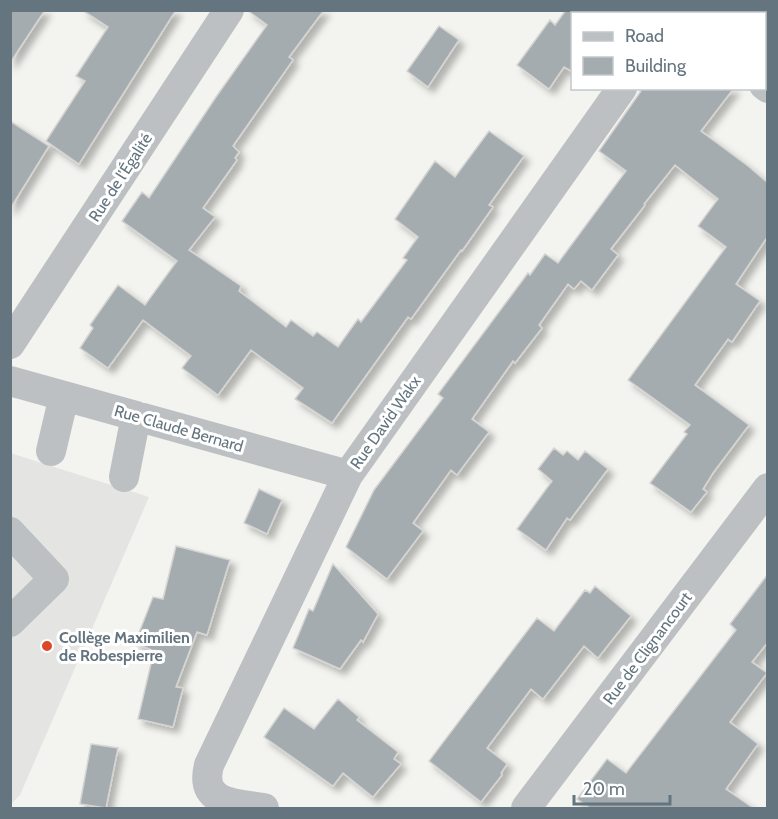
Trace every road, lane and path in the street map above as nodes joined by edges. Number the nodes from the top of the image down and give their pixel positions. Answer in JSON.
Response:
{"nodes":[{"id":1,"x":229,"y":10,"type":"edge"},
{"id":2,"x":621,"y":90,"type":"edge"},
{"id":3,"x":10,"y":344,"type":"edge"},
{"id":4,"x":10,"y":381,"type":"edge"},
{"id":5,"x":64,"y":396,"type":"junction"},
{"id":6,"x":136,"y":416,"type":"junction"},
{"id":7,"x":51,"y":451,"type":"dead end"},
{"id":8,"x":348,"y":475,"type":"junction"},
{"id":9,"x":124,"y":477,"type":"dead end"},
{"id":10,"x":768,"y":488,"type":"edge"},
{"id":11,"x":10,"y":532,"type":"edge"},
{"id":12,"x":10,"y":622,"type":"edge"},
{"id":13,"x":264,"y":808,"type":"edge"},
{"id":14,"x":526,"y":808,"type":"edge"}],
"edges":[{"from":1,"to":3,"type":"street","name":"Rue de l'Égalité"},
{"from":2,"to":8,"type":"street","name":"Rue David Wakx"},
{"from":4,"to":5,"type":"street","name":"Rue Claude Bernard"},
{"from":5,"to":6,"type":"street","name":"Rue Claude Bernard"},
{"from":5,"to":7,"type":"street"},
{"from":6,"to":8,"type":"street","name":"Rue Claude Bernard"},
{"from":6,"to":9,"type":"street"},
{"from":8,"to":13,"type":"street","name":"Rue David Wakx"},
{"from":10,"to":14,"type":"street","name":"Rue de Clignancourt"},
{"from":11,"to":12,"type":"street"}]}
